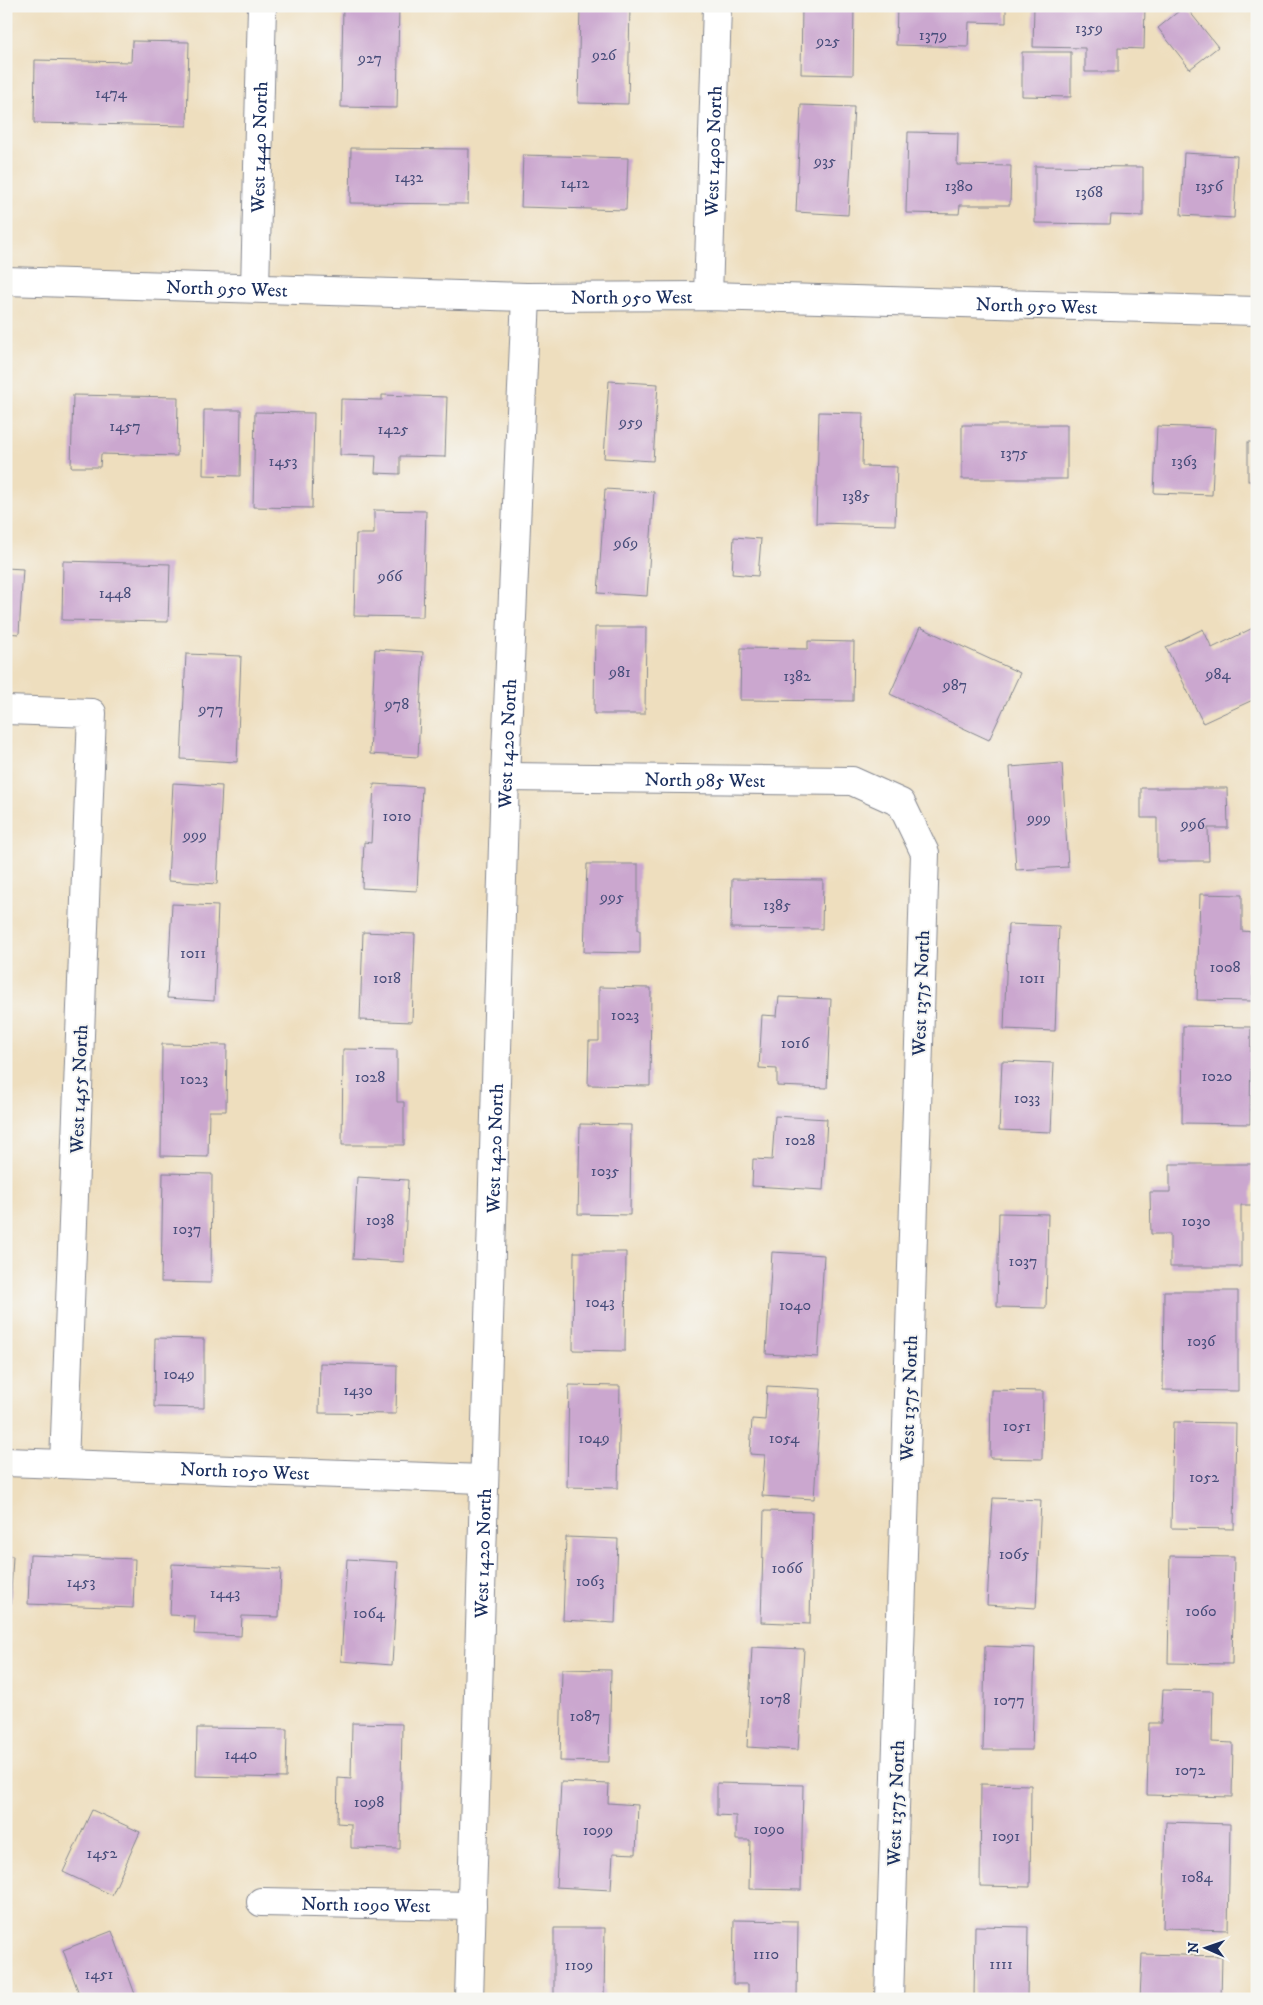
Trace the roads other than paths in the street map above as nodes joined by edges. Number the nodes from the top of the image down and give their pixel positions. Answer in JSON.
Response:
{"nodes":[{"id":1,"x":262,"y":6,"type":"edge"},
{"id":2,"x":718,"y":6,"type":"edge"},
{"id":3,"x":6,"y":281,"type":"edge"},
{"id":4,"x":255,"y":288,"type":"junction"},
{"id":5,"x":708,"y":296,"type":"junction"},
{"id":6,"x":526,"y":297,"type":"junction"},
{"id":7,"x":1257,"y":311,"type":"edge"},
{"id":8,"x":6,"y":710,"type":"edge"},
{"id":9,"x":505,"y":777,"type":"junction"},
{"id":10,"x":901,"y":803,"type":"joint"},
{"id":11,"x":6,"y":1462,"type":"edge"},
{"id":12,"x":64,"y":1464,"type":"junction"},
{"id":13,"x":483,"y":1479,"type":"junction"},
{"id":14,"x":261,"y":1902,"type":"dead end"},
{"id":15,"x":472,"y":1906,"type":"junction"},
{"id":16,"x":469,"y":1999,"type":"edge"},
{"id":17,"x":888,"y":1999,"type":"edge"}],
"edges":[{"from":1,"to":4,"type":"street","name":"West 1440 North"},
{"from":2,"to":5,"type":"street","name":"West 1400 North"},
{"from":3,"to":4,"type":"street","name":"North 950 West"},
{"from":4,"to":6,"type":"street","name":"North 950 West"},
{"from":5,"to":6,"type":"street","name":"North 950 West"},
{"from":5,"to":7,"type":"street","name":"North 950 West"},
{"from":6,"to":9,"type":"street","name":"West 1420 North"},
{"from":8,"to":12,"type":"street","name":"West 1455 North"},
{"from":9,"to":10,"type":"street","name":"North 985 West"},
{"from":9,"to":13,"type":"street","name":"West 1420 North"},
{"from":10,"to":17,"type":"street","name":"West 1375 North"},
{"from":11,"to":12,"type":"street","name":"North 1050 West"},
{"from":12,"to":13,"type":"street","name":"North 1050 West"},
{"from":13,"to":15,"type":"street","name":"West 1420 North"},
{"from":14,"to":15,"type":"street","name":"North 1090 West"},
{"from":15,"to":16,"type":"street","name":"West 1420 North"}]}
